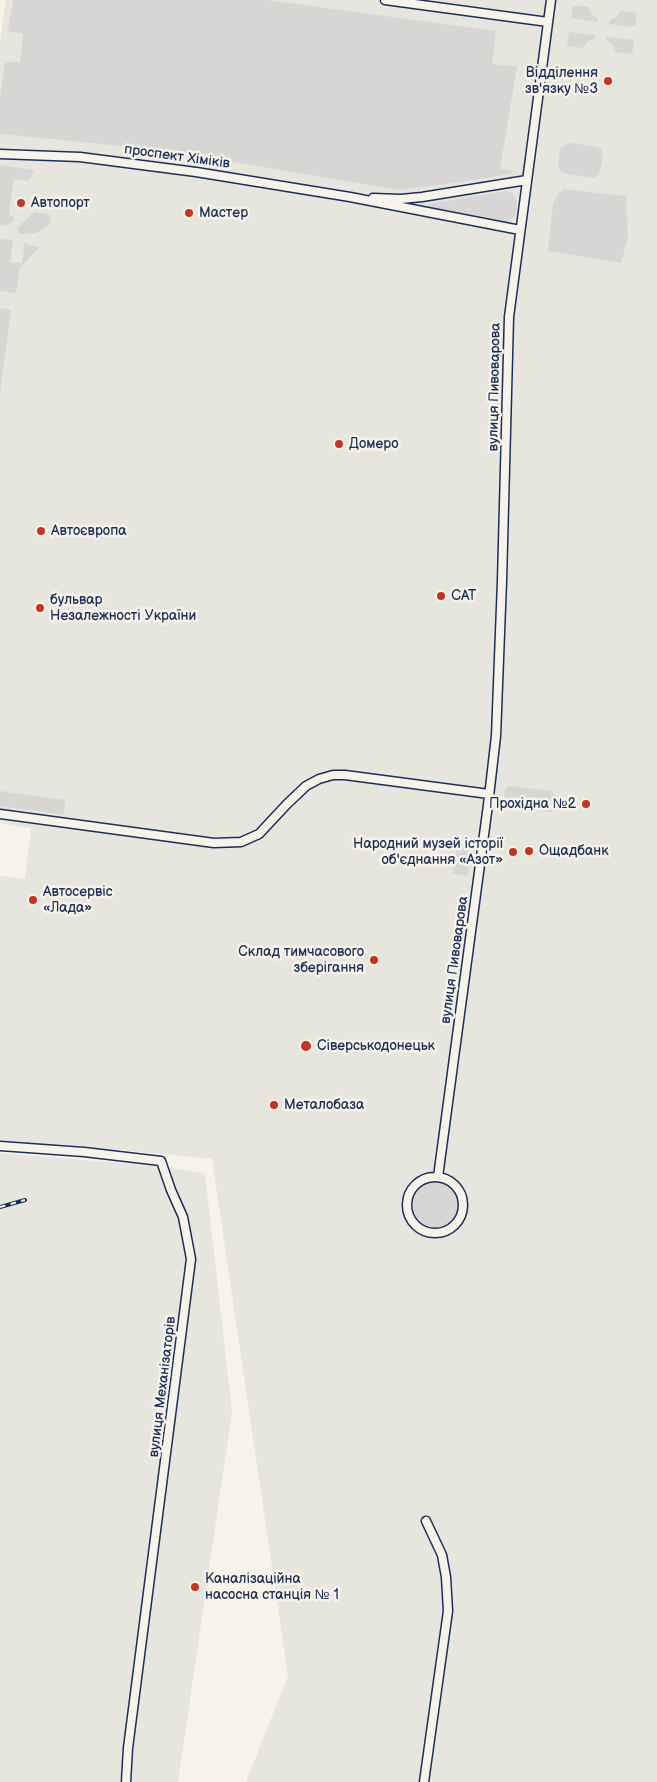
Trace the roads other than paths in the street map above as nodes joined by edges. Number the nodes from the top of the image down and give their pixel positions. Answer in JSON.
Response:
{"nodes":[{"id":1,"x":385,"y":0,"type":"edge"},
{"id":2,"x":551,"y":0,"type":"edge"},
{"id":3,"x":548,"y":22,"type":"junction"},
{"id":4,"x":0,"y":154,"type":"edge"},
{"id":5,"x":527,"y":180,"type":"junction"},
{"id":6,"x":350,"y":197,"type":"junction"},
{"id":7,"x":520,"y":230,"type":"junction"},
{"id":8,"x":489,"y":794,"type":"junction"},
{"id":9,"x":0,"y":814,"type":"edge"},
{"id":10,"x":0,"y":1146,"type":"edge"},
{"id":11,"x":438,"y":1177,"type":"junction"},
{"id":12,"x":426,"y":1522,"type":"dead end"},
{"id":13,"x":126,"y":1782,"type":"edge"},
{"id":14,"x":424,"y":1782,"type":"edge"}],
"edges":[{"from":1,"to":3,"type":"street"},
{"from":2,"to":3,"type":"street","name":"вулиця Пивоварова"},
{"from":3,"to":5,"type":"street","name":"вулиця Пивоварова"},
{"from":4,"to":6,"type":"street","name":"проспект Хіміків"},
{"from":5,"to":6,"type":"street","name":"проспект Хіміків"},
{"from":5,"to":7,"type":"street","name":"вулиця Пивоварова"},
{"from":6,"to":7,"type":"street","name":"проспект Хіміків"},
{"from":7,"to":8,"type":"street","name":"вулиця Пивоварова"},
{"from":8,"to":9,"type":"street"},
{"from":8,"to":11,"type":"street","name":"вулиця Пивоварова"},
{"from":10,"to":13,"type":"street","name":"вулиця Механізаторів"},
{"from":11,"to":11,"type":"street"},
{"from":12,"to":14,"type":"street"}]}
